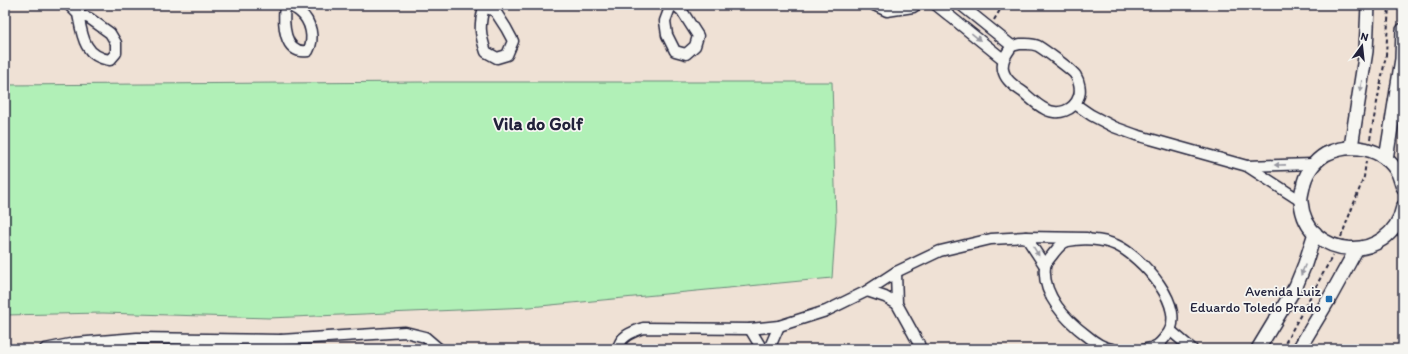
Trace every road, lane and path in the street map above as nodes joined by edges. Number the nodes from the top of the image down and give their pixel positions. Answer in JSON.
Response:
{"nodes":[{"id":1,"x":69,"y":5,"type":"edge"},
{"id":2,"x":285,"y":5,"type":"edge"},
{"id":3,"x":288,"y":5,"type":"edge"},
{"id":4,"x":671,"y":5,"type":"edge"},
{"id":5,"x":674,"y":5,"type":"edge"},
{"id":6,"x":874,"y":5,"type":"edge"},
{"id":7,"x":916,"y":5,"type":"edge"},
{"id":8,"x":936,"y":5,"type":"edge"},
{"id":9,"x":961,"y":5,"type":"edge"},
{"id":10,"x":1003,"y":5,"type":"edge"},
{"id":11,"x":1368,"y":5,"type":"edge"},
{"id":12,"x":1389,"y":5,"type":"edge"},
{"id":13,"x":483,"y":6,"type":"edge"},
{"id":14,"x":78,"y":14,"type":"junction"},
{"id":15,"x":988,"y":27,"type":"junction"},
{"id":16,"x":1403,"y":30,"type":"edge"},
{"id":17,"x":1012,"y":46,"type":"junction"},
{"id":18,"x":1003,"y":59,"type":"junction"},
{"id":19,"x":1076,"y":104,"type":"junction"},
{"id":20,"x":1351,"y":147,"type":"junction"},
{"id":21,"x":1368,"y":149,"type":"junction"},
{"id":22,"x":1386,"y":159,"type":"junction"},
{"id":23,"x":1313,"y":164,"type":"junction"},
{"id":24,"x":1247,"y":166,"type":"junction"},
{"id":25,"x":1403,"y":187,"type":"edge"},
{"id":26,"x":1301,"y":201,"type":"junction"},
{"id":27,"x":1403,"y":207,"type":"edge"},
{"id":28,"x":1315,"y":233,"type":"junction"},
{"id":29,"x":1026,"y":237,"type":"junction"},
{"id":30,"x":1087,"y":238,"type":"junction"},
{"id":31,"x":1337,"y":247,"type":"junction"},
{"id":32,"x":1356,"y":250,"type":"junction"},
{"id":33,"x":1045,"y":266,"type":"junction"},
{"id":34,"x":896,"y":272,"type":"junction"},
{"id":35,"x":867,"y":291,"type":"junction"},
{"id":36,"x":897,"y":304,"type":"junction"},
{"id":37,"x":779,"y":326,"type":"junction"},
{"id":38,"x":750,"y":329,"type":"junction"},
{"id":39,"x":1170,"y":331,"type":"junction"},
{"id":40,"x":279,"y":344,"type":"edge"},
{"id":41,"x":256,"y":345,"type":"edge"},
{"id":42,"x":1095,"y":345,"type":"edge"},
{"id":43,"x":75,"y":346,"type":"edge"},
{"id":44,"x":1164,"y":346,"type":"edge"},
{"id":45,"x":45,"y":349,"type":"edge"},
{"id":46,"x":439,"y":349,"type":"edge"},
{"id":47,"x":618,"y":349,"type":"edge"},
{"id":48,"x":762,"y":349,"type":"edge"},
{"id":49,"x":769,"y":349,"type":"edge"},
{"id":50,"x":920,"y":349,"type":"edge"},
{"id":51,"x":1112,"y":349,"type":"edge"},
{"id":52,"x":1146,"y":349,"type":"edge"},
{"id":53,"x":1192,"y":349,"type":"edge"},
{"id":54,"x":1258,"y":349,"type":"edge"},
{"id":55,"x":1282,"y":349,"type":"edge"},
{"id":56,"x":1298,"y":349,"type":"edge"}],
"edges":[{"from":1,"to":14,"type":"street"},
{"from":2,"to":3,"type":"street"},
{"from":4,"to":5,"type":"street"},
{"from":6,"to":7,"type":"street"},
{"from":8,"to":18,"type":"street","one_way":true},
{"from":9,"to":15,"type":"street"},
{"from":10,"to":15,"type":"path"},
{"from":11,"to":20,"type":"main road","one_way":true},
{"from":12,"to":21,"type":"path"},
{"from":13,"to":13,"type":"street"},
{"from":14,"to":14,"type":"street"},
{"from":15,"to":17,"type":"street"},
{"from":16,"to":22,"type":"main road"},
{"from":17,"to":18,"type":"street"},
{"from":17,"to":19,"type":"street"},
{"from":18,"to":19,"type":"street"},
{"from":19,"to":24,"type":"street"},
{"from":20,"to":21,"type":"main road"},
{"from":20,"to":23,"type":"main road"},
{"from":21,"to":22,"type":"main road"},
{"from":21,"to":31,"type":"path"},
{"from":22,"to":25,"type":"main road"},
{"from":23,"to":24,"type":"street","one_way":true},
{"from":23,"to":26,"type":"main road"},
{"from":24,"to":26,"type":"street"},
{"from":26,"to":28,"type":"main road"},
{"from":27,"to":32,"type":"main road"},
{"from":28,"to":31,"type":"main road"},
{"from":28,"to":54,"type":"main road","one_way":true},
{"from":29,"to":30,"type":"street"},
{"from":29,"to":33,"type":"street","one_way":true},
{"from":29,"to":34,"type":"street"},
{"from":30,"to":33,"type":"street"},
{"from":30,"to":39,"type":"street"},
{"from":31,"to":32,"type":"main road"},
{"from":31,"to":55,"type":"path"},
{"from":32,"to":56,"type":"main road"},
{"from":33,"to":42,"type":"street"},
{"from":34,"to":35,"type":"street"},
{"from":34,"to":36,"type":"street"},
{"from":35,"to":36,"type":"street"},
{"from":35,"to":37,"type":"street"},
{"from":36,"to":50,"type":"street"},
{"from":37,"to":38,"type":"street"},
{"from":37,"to":49,"type":"street"},
{"from":38,"to":47,"type":"street"},
{"from":38,"to":48,"type":"street"},
{"from":39,"to":44,"type":"street"},
{"from":39,"to":53,"type":"street"},
{"from":40,"to":41,"type":"street"},
{"from":40,"to":46,"type":"street"},
{"from":41,"to":43,"type":"street"},
{"from":42,"to":51,"type":"street"},
{"from":43,"to":45,"type":"street"},
{"from":44,"to":52,"type":"street"}]}
